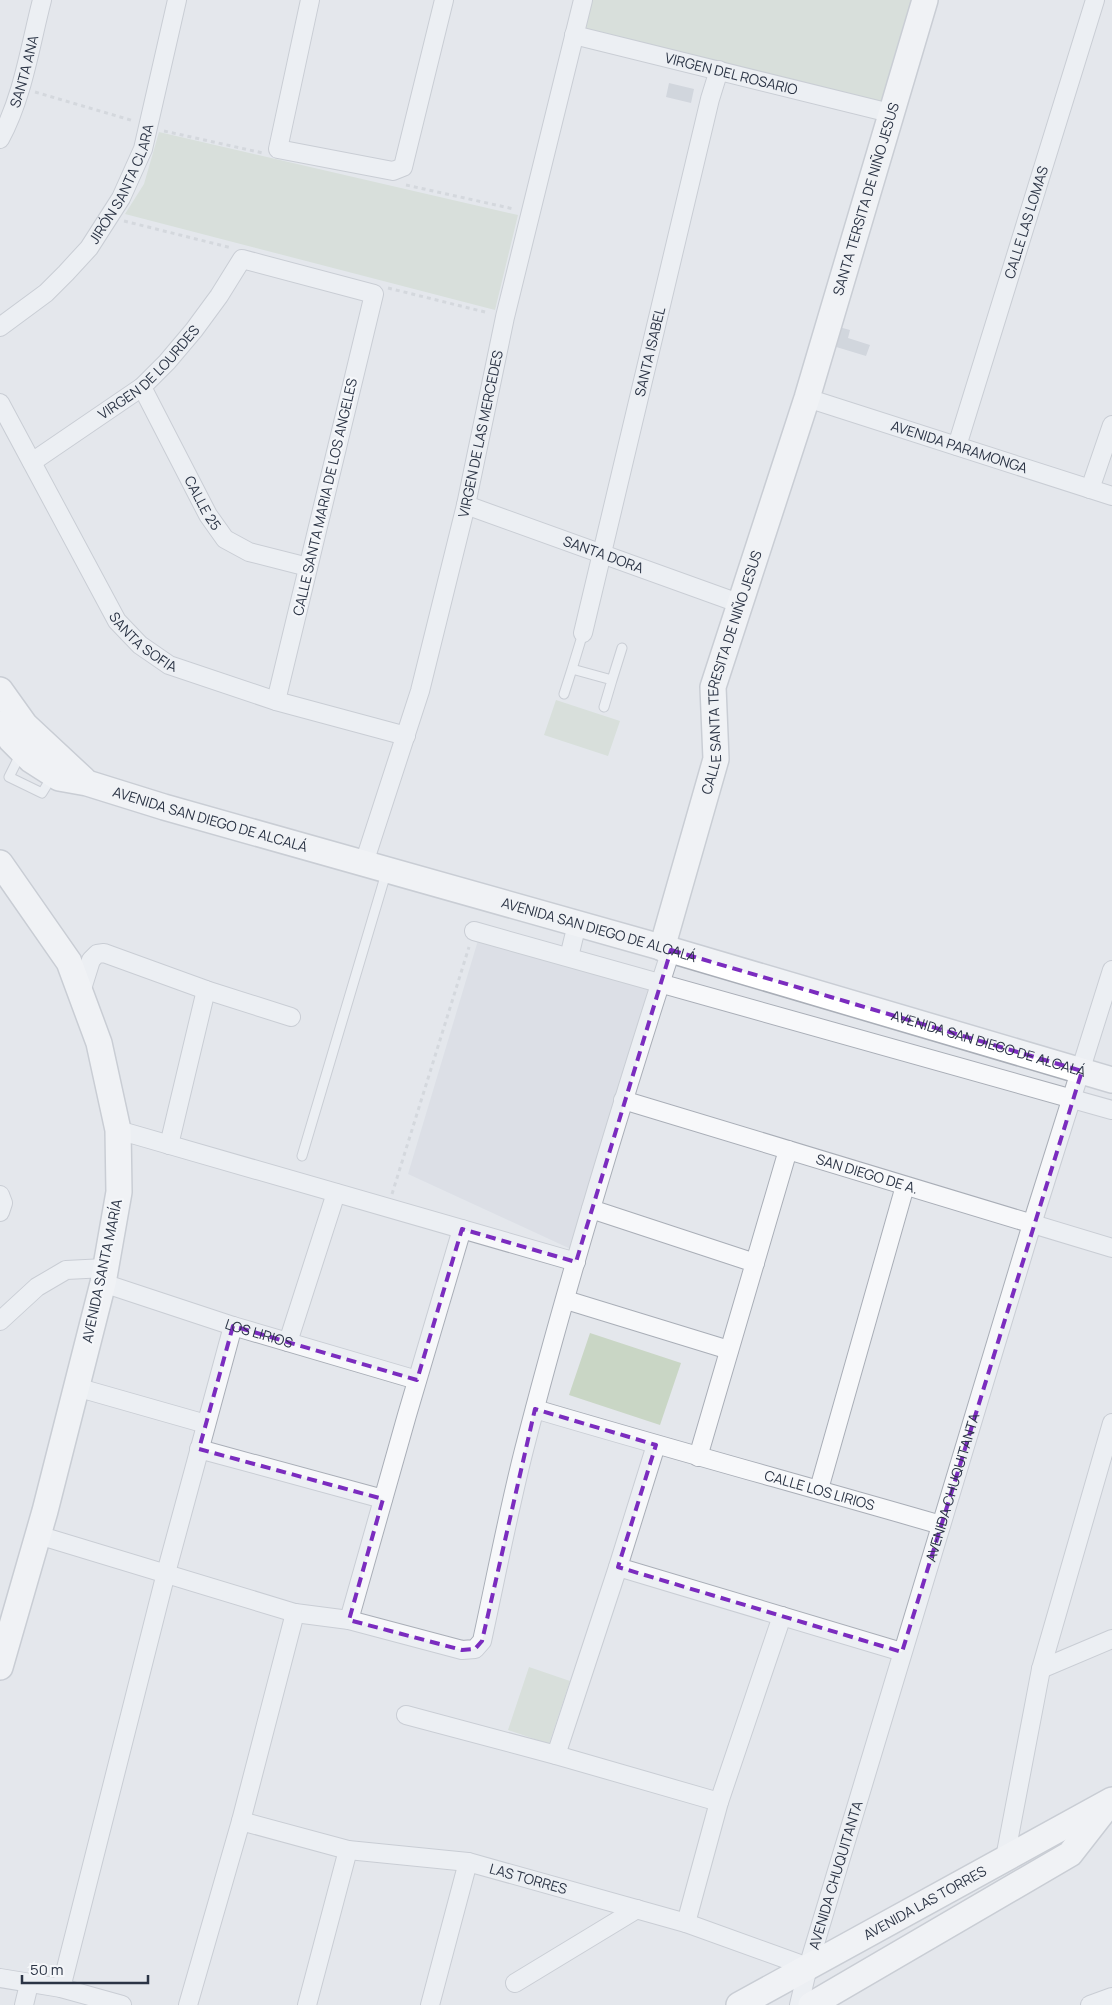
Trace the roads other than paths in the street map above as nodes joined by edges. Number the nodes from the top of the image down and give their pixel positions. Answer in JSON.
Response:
{"nodes":[{"id":1,"x":42,"y":0,"type":"edge"},
{"id":2,"x":177,"y":0,"type":"edge"},
{"id":3,"x":310,"y":0,"type":"edge"},
{"id":4,"x":444,"y":0,"type":"edge"},
{"id":5,"x":583,"y":0,"type":"edge"},
{"id":6,"x":925,"y":0,"type":"edge"},
{"id":7,"x":1095,"y":0,"type":"edge"},
{"id":8,"x":574,"y":35,"type":"junction"},
{"id":9,"x":719,"y":70,"type":"junction"},
{"id":10,"x":890,"y":113,"type":"junction"},
{"id":11,"x":0,"y":139,"type":"edge"},
{"id":12,"x":242,"y":259,"type":"joint"},
{"id":13,"x":0,"y":327,"type":"edge"},
{"id":14,"x":142,"y":387,"type":"junction"},
{"id":15,"x":807,"y":398,"type":"junction"},
{"id":16,"x":0,"y":403,"type":"edge"},
{"id":17,"x":1112,"y":425,"type":"edge"},
{"id":18,"x":957,"y":446,"type":"junction"},
{"id":19,"x":32,"y":462,"type":"junction"},
{"id":20,"x":1090,"y":489,"type":"junction"},
{"id":21,"x":1112,"y":496,"type":"edge"},
{"id":22,"x":466,"y":505,"type":"junction"},
{"id":23,"x":601,"y":554,"type":"junction"},
{"id":24,"x":308,"y":567,"type":"junction"},
{"id":25,"x":741,"y":604,"type":"junction"},
{"id":26,"x":583,"y":633,"type":"joint"},
{"id":27,"x":622,"y":648,"type":"dead end"},
{"id":28,"x":572,"y":669,"type":"junction"},
{"id":29,"x":612,"y":680,"type":"junction"},
{"id":30,"x":0,"y":690,"type":"edge"},
{"id":31,"x":564,"y":694,"type":"dead end"},
{"id":32,"x":276,"y":701,"type":"junction"},
{"id":33,"x":604,"y":707,"type":"dead end"},
{"id":34,"x":0,"y":724,"type":"edge"},
{"id":35,"x":406,"y":736,"type":"junction"},
{"id":36,"x":22,"y":751,"type":"junction"},
{"id":37,"x":54,"y":774,"type":"junction"},
{"id":38,"x":4,"y":776,"type":"edge"},
{"id":39,"x":86,"y":782,"type":"junction"},
{"id":40,"x":0,"y":863,"type":"edge"},
{"id":41,"x":376,"y":867,"type":"junction"},
{"id":42,"x":577,"y":924,"type":"junction"},
{"id":43,"x":474,"y":931,"type":"road end"},
{"id":44,"x":666,"y":949,"type":"junction"},
{"id":45,"x":569,"y":957,"type":"junction"},
{"id":46,"x":1112,"y":970,"type":"edge"},
{"id":47,"x":661,"y":982,"type":"junction"},
{"id":48,"x":206,"y":990,"type":"junction"},
{"id":49,"x":81,"y":992,"type":"junction"},
{"id":50,"x":291,"y":1017,"type":"dead end"},
{"id":51,"x":1082,"y":1071,"type":"junction"},
{"id":52,"x":1112,"y":1080,"type":"edge"},
{"id":53,"x":1072,"y":1099,"type":"junction"},
{"id":54,"x":623,"y":1100,"type":"junction"},
{"id":55,"x":1112,"y":1110,"type":"edge"},
{"id":56,"x":118,"y":1130,"type":"junction"},
{"id":57,"x":169,"y":1145,"type":"junction"},
{"id":58,"x":788,"y":1150,"type":"junction"},
{"id":59,"x":302,"y":1156,"type":"dead end"},
{"id":60,"x":905,"y":1186,"type":"junction"},
{"id":61,"x":336,"y":1193,"type":"junction"},
{"id":62,"x":0,"y":1195,"type":"edge"},
{"id":63,"x":592,"y":1209,"type":"junction"},
{"id":64,"x":0,"y":1212,"type":"edge"},
{"id":65,"x":1032,"y":1224,"type":"junction"},
{"id":66,"x":462,"y":1229,"type":"junction"},
{"id":67,"x":1112,"y":1248,"type":"edge"},
{"id":68,"x":576,"y":1262,"type":"junction"},
{"id":69,"x":755,"y":1263,"type":"junction"},
{"id":70,"x":104,"y":1276,"type":"junction"},
{"id":71,"x":566,"y":1300,"type":"junction"},
{"id":72,"x":0,"y":1321,"type":"edge"},
{"id":73,"x":233,"y":1326,"type":"junction"},
{"id":74,"x":288,"y":1342,"type":"junction"},
{"id":75,"x":729,"y":1350,"type":"junction"},
{"id":76,"x":417,"y":1380,"type":"junction"},
{"id":77,"x":76,"y":1387,"type":"junction"},
{"id":78,"x":535,"y":1409,"type":"junction"},
{"id":79,"x":1112,"y":1423,"type":"edge"},
{"id":80,"x":206,"y":1424,"type":"junction"},
{"id":81,"x":656,"y":1445,"type":"junction"},
{"id":82,"x":199,"y":1449,"type":"junction"},
{"id":83,"x":698,"y":1457,"type":"junction"},
{"id":84,"x":819,"y":1489,"type":"junction"},
{"id":85,"x":383,"y":1499,"type":"junction"},
{"id":86,"x":941,"y":1525,"type":"junction"},
{"id":87,"x":38,"y":1535,"type":"junction"},
{"id":88,"x":618,"y":1567,"type":"junction"},
{"id":89,"x":166,"y":1573,"type":"junction"},
{"id":90,"x":295,"y":1613,"type":"junction"},
{"id":91,"x":782,"y":1616,"type":"junction"},
{"id":92,"x":350,"y":1620,"type":"junction"},
{"id":93,"x":1112,"y":1639,"type":"edge"},
{"id":94,"x":902,"y":1652,"type":"junction"},
{"id":95,"x":0,"y":1666,"type":"edge"},
{"id":96,"x":1041,"y":1669,"type":"junction"},
{"id":97,"x":406,"y":1716,"type":"dead end"},
{"id":98,"x":556,"y":1755,"type":"junction"},
{"id":99,"x":1112,"y":1800,"type":"edge"},
{"id":100,"x":719,"y":1802,"type":"junction"},
{"id":101,"x":241,"y":1821,"type":"junction"},
{"id":102,"x":348,"y":1850,"type":"junction"},
{"id":103,"x":1005,"y":1858,"type":"junction"},
{"id":104,"x":468,"y":1862,"type":"junction"},
{"id":105,"x":637,"y":1909,"type":"junction"},
{"id":106,"x":686,"y":1923,"type":"junction"},
{"id":107,"x":808,"y":1967,"type":"junction"},
{"id":108,"x":0,"y":1978,"type":"edge"},
{"id":109,"x":515,"y":1983,"type":"dead end"},
{"id":110,"x":29,"y":1984,"type":"junction"},
{"id":111,"x":61,"y":1988,"type":"junction"},
{"id":112,"x":1112,"y":1996,"type":"edge"},
{"id":113,"x":24,"y":2005,"type":"edge"},
{"id":114,"x":122,"y":2005,"type":"edge"},
{"id":115,"x":188,"y":2005,"type":"edge"},
{"id":116,"x":307,"y":2005,"type":"edge"},
{"id":117,"x":430,"y":2005,"type":"edge"},
{"id":118,"x":739,"y":2005,"type":"edge"},
{"id":119,"x":799,"y":2005,"type":"edge"},
{"id":120,"x":811,"y":2005,"type":"edge"},
{"id":121,"x":1090,"y":2005,"type":"edge"}],
"edges":[{"from":1,"to":11,"type":"street","name":"SANTA ANA"},
{"from":2,"to":13,"type":"street","name":"JIRÓN SANTA CLARA"},
{"from":3,"to":4,"type":"street"},
{"from":5,"to":8,"type":"street","name":"VIRGEN DE LAS MERCEDES"},
{"from":6,"to":10,"type":"street","name":"SANTA TERSITA DE NIÑO JESUS"},
{"from":7,"to":18,"type":"street","name":"CALLE LAS LOMAS"},
{"from":8,"to":9,"type":"street","name":"VIRGEN DEL ROSARIO"},
{"from":8,"to":22,"type":"street","name":"VIRGEN DE LAS MERCEDES"},
{"from":9,"to":10,"type":"street","name":"VIRGEN DEL ROSARIO"},
{"from":9,"to":23,"type":"street","name":"SANTA ISABEL"},
{"from":10,"to":15,"type":"street","name":"SANTA TERSITA DE NIÑO JESUS"},
{"from":12,"to":14,"type":"street","name":"VIRGEN DE LOURDES"},
{"from":12,"to":24,"type":"street","name":"CALLE SANTA MARIA DE LOS ANGELES"},
{"from":14,"to":19,"type":"street","name":"VIRGEN DE LOURDES"},
{"from":14,"to":24,"type":"street","name":"CALLE 25"},
{"from":15,"to":18,"type":"street","name":"AVENIDA PARAMONGA"},
{"from":15,"to":25,"type":"street","name":"CALLE SANTA TERESITA DE NIÑO JESUS"},
{"from":16,"to":19,"type":"street","name":"SANTA SOFIA"},
{"from":17,"to":20,"type":"street"},
{"from":18,"to":20,"type":"street","name":"AVENIDA PARAMONGA"},
{"from":19,"to":32,"type":"street","name":"SANTA SOFIA"},
{"from":20,"to":21,"type":"street","name":"AVENIDA PARAMONGA"},
{"from":22,"to":23,"type":"street","name":"SANTA DORA"},
{"from":22,"to":35,"type":"street","name":"VIRGEN DE LAS MERCEDES"},
{"from":23,"to":25,"type":"street","name":"SANTA DORA"},
{"from":23,"to":26,"type":"street","name":"SANTA ISABEL"},
{"from":24,"to":32,"type":"street","name":"CALLE SANTA MARIA DE LOS ANGELES"},
{"from":25,"to":44,"type":"street","name":"CALLE SANTA TERESITA DE NIÑO JESUS"},
{"from":26,"to":28,"type":"lane"},
{"from":27,"to":29,"type":"lane"},
{"from":28,"to":29,"type":"lane"},
{"from":28,"to":31,"type":"lane"},
{"from":29,"to":33,"type":"lane"},
{"from":30,"to":39,"type":"street","name":"AVENIDA SAN DIEGO DE ALCALÁ"},
{"from":32,"to":35,"type":"street","name":"SANTA SOFIA"},
{"from":34,"to":36,"type":"street","name":"AVENIDA SAN DIEGO DE ALCALÁ"},
{"from":35,"to":41,"type":"street","name":"VIRGEN DE LAS MERCEDES"},
{"from":36,"to":37,"type":"street","name":"AVENIDA SAN DIEGO DE ALCALÁ"},
{"from":36,"to":38,"type":"lane"},
{"from":37,"to":38,"type":"lane"},
{"from":37,"to":39,"type":"street","name":"AVENIDA SAN DIEGO DE ALCALÁ"},
{"from":39,"to":41,"type":"street","name":"AVENIDA SAN DIEGO DE ALCALÁ"},
{"from":40,"to":49,"type":"street","name":"AVENIDA SANTA MARÍA"},
{"from":41,"to":42,"type":"street","name":"AVENIDA SAN DIEGO DE ALCALÁ"},
{"from":41,"to":59,"type":"lane"},
{"from":42,"to":44,"type":"street","name":"AVENIDA SAN DIEGO DE ALCALÁ"},
{"from":42,"to":45,"type":"street"},
{"from":43,"to":45,"type":"street"},
{"from":44,"to":47,"type":"street"},
{"from":44,"to":51,"type":"street","name":"AVENIDA SAN DIEGO DE ALCALÁ"},
{"from":45,"to":47,"type":"street"},
{"from":46,"to":51,"type":"street","name":"AVENIDA CHUQUITANTA"},
{"from":47,"to":53,"type":"street"},
{"from":47,"to":54,"type":"street"},
{"from":48,"to":49,"type":"street"},
{"from":48,"to":50,"type":"street"},
{"from":48,"to":57,"type":"street"},
{"from":49,"to":56,"type":"street","name":"AVENIDA SANTA MARÍA"},
{"from":51,"to":52,"type":"street","name":"AVENIDA SAN DIEGO DE ALCALÁ"},
{"from":51,"to":53,"type":"street","name":"AVENIDA CHUQUITANTA"},
{"from":53,"to":55,"type":"street"},
{"from":53,"to":65,"type":"street","name":"AVENIDA CHUQUITANTA"},
{"from":54,"to":58,"type":"street","name":"SAN DIEGO DE A."},
{"from":54,"to":63,"type":"street"},
{"from":56,"to":57,"type":"street"},
{"from":56,"to":70,"type":"street","name":"AVENIDA SANTA MARÍA"},
{"from":57,"to":61,"type":"street"},
{"from":58,"to":60,"type":"street","name":"SAN DIEGO DE A."},
{"from":58,"to":69,"type":"street"},
{"from":60,"to":65,"type":"street","name":"SAN DIEGO DE A."},
{"from":60,"to":84,"type":"street"},
{"from":61,"to":66,"type":"street"},
{"from":61,"to":74,"type":"street"},
{"from":62,"to":64,"type":"street"},
{"from":63,"to":68,"type":"street"},
{"from":63,"to":69,"type":"street"},
{"from":65,"to":67,"type":"street","name":"SAN DIEGO DE A."},
{"from":65,"to":86,"type":"street","name":"AVENIDA CHUQUITANTA"},
{"from":66,"to":68,"type":"street"},
{"from":66,"to":76,"type":"street"},
{"from":68,"to":71,"type":"street"},
{"from":69,"to":75,"type":"street"},
{"from":70,"to":72,"type":"street"},
{"from":70,"to":73,"type":"street","name":"LOS LIRIOS"},
{"from":70,"to":77,"type":"street","name":"AVENIDA SANTA MARÍA"},
{"from":71,"to":75,"type":"street"},
{"from":71,"to":78,"type":"street"},
{"from":73,"to":74,"type":"street","name":"LOS LIRIOS"},
{"from":73,"to":80,"type":"street"},
{"from":74,"to":76,"type":"street","name":"LOS LIRIOS"},
{"from":75,"to":83,"type":"street"},
{"from":76,"to":85,"type":"street"},
{"from":77,"to":80,"type":"street"},
{"from":77,"to":87,"type":"street","name":"AVENIDA SANTA MARÍA"},
{"from":78,"to":81,"type":"street","name":"CALLE LOS LIRIOS"},
{"from":78,"to":92,"type":"street"},
{"from":79,"to":96,"type":"street"},
{"from":80,"to":82,"type":"street"},
{"from":81,"to":83,"type":"street","name":"CALLE LOS LIRIOS"},
{"from":81,"to":88,"type":"street"},
{"from":82,"to":85,"type":"street"},
{"from":82,"to":89,"type":"street"},
{"from":83,"to":84,"type":"street","name":"CALLE LOS LIRIOS"},
{"from":84,"to":86,"type":"street","name":"CALLE LOS LIRIOS"},
{"from":85,"to":92,"type":"street"},
{"from":86,"to":94,"type":"street","name":"AVENIDA CHUQUITANTA"},
{"from":87,"to":89,"type":"street"},
{"from":87,"to":95,"type":"street","name":"AVENIDA SANTA MARÍA"},
{"from":88,"to":91,"type":"street"},
{"from":88,"to":98,"type":"street"},
{"from":89,"to":90,"type":"street"},
{"from":89,"to":111,"type":"street"},
{"from":90,"to":92,"type":"street"},
{"from":90,"to":101,"type":"street"},
{"from":91,"to":94,"type":"street"},
{"from":91,"to":100,"type":"street"},
{"from":93,"to":96,"type":"street"},
{"from":94,"to":107,"type":"street","name":"AVENIDA CHUQUITANTA"},
{"from":96,"to":103,"type":"street"},
{"from":97,"to":98,"type":"street"},
{"from":98,"to":100,"type":"street"},
{"from":99,"to":103,"type":"street","name":"AVENIDA LAS TORRES"},
{"from":99,"to":120,"type":"street","name":"AVENIDA LAS TORRES"},
{"from":100,"to":106,"type":"street"},
{"from":101,"to":102,"type":"street","name":"LAS TORRES"},
{"from":101,"to":115,"type":"street"},
{"from":102,"to":104,"type":"street","name":"LAS TORRES"},
{"from":102,"to":116,"type":"street"},
{"from":103,"to":107,"type":"street","name":"AVENIDA LAS TORRES"},
{"from":104,"to":105,"type":"street","name":"LAS TORRES"},
{"from":104,"to":117,"type":"street"},
{"from":105,"to":106,"type":"street","name":"LAS TORRES"},
{"from":105,"to":109,"type":"street"},
{"from":106,"to":107,"type":"street","name":"LAS TORRES"},
{"from":107,"to":118,"type":"street","name":"AVENIDA LAS TORRES"},
{"from":107,"to":119,"type":"street","name":"AVENIDA CHUQUITANTA"},
{"from":108,"to":110,"type":"street"},
{"from":110,"to":111,"type":"street"},
{"from":110,"to":113,"type":"street"},
{"from":111,"to":114,"type":"street"},
{"from":112,"to":121,"type":"street"}]}
